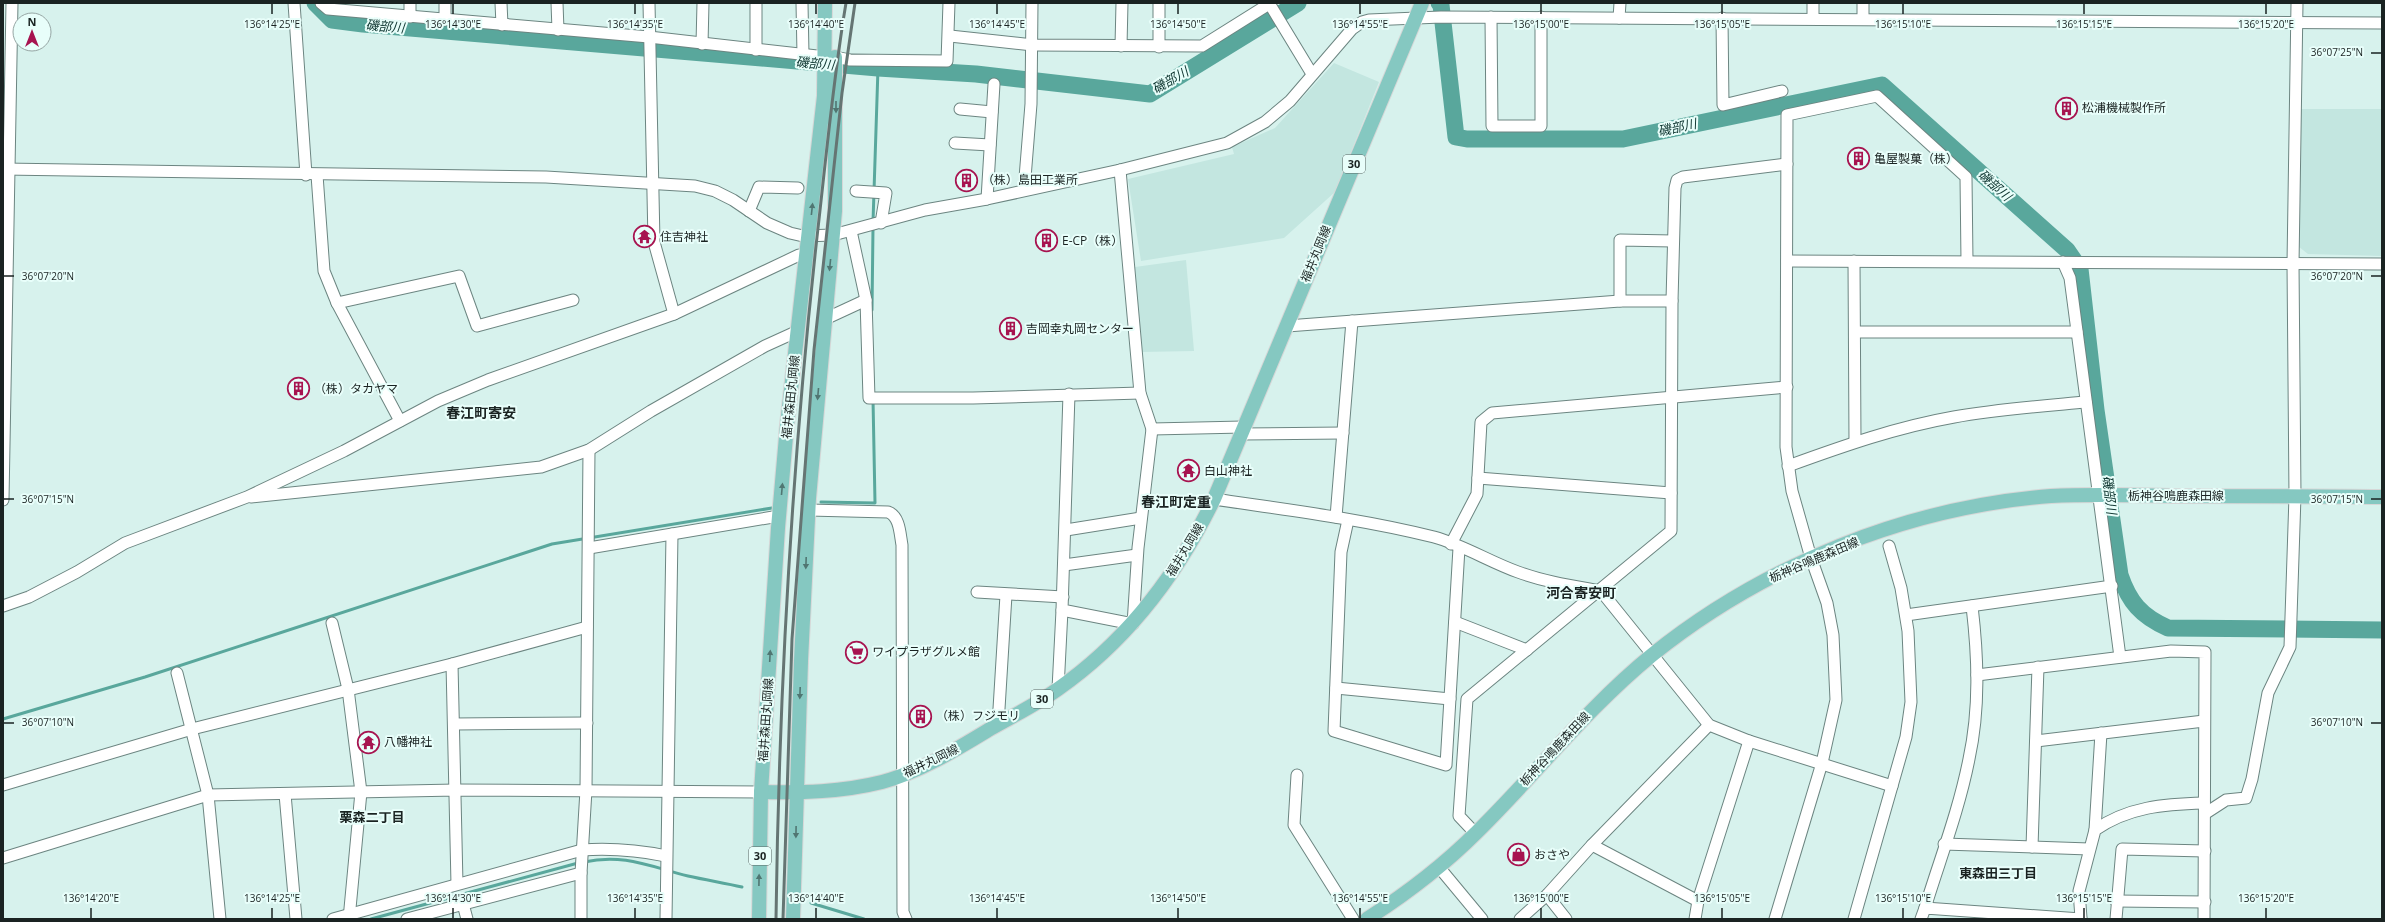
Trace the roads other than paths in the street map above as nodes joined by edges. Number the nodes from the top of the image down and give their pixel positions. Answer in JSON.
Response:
{"nodes":[{"id":1,"x":12,"y":3,"type":"edge"},
{"id":2,"x":294,"y":3,"type":"edge"},
{"id":3,"x":321,"y":3,"type":"edge"},
{"id":4,"x":410,"y":3,"type":"edge"},
{"id":5,"x":445,"y":3,"type":"edge"},
{"id":6,"x":502,"y":3,"type":"edge"},
{"id":7,"x":557,"y":3,"type":"edge"},
{"id":8,"x":648,"y":3,"type":"edge"},
{"id":9,"x":703,"y":3,"type":"edge"},
{"id":10,"x":756,"y":3,"type":"edge"},
{"id":11,"x":802,"y":3,"type":"edge"},
{"id":12,"x":826,"y":3,"type":"edge"},
{"id":13,"x":834,"y":3,"type":"edge"},
{"id":14,"x":949,"y":3,"type":"edge"},
{"id":15,"x":1032,"y":3,"type":"edge"},
{"id":16,"x":1122,"y":3,"type":"edge"},
{"id":17,"x":1159,"y":3,"type":"edge"},
{"id":18,"x":1620,"y":3,"type":"edge"},
{"id":19,"x":1813,"y":3,"type":"edge"},
{"id":20,"x":1863,"y":3,"type":"edge"},
{"id":21,"x":2297,"y":3,"type":"edge"},
{"id":22,"x":1418,"y":8,"type":"edge"},
{"id":23,"x":1272,"y":9,"type":"edge"},
{"id":24,"x":410,"y":17,"type":"junction"},
{"id":25,"x":1490,"y":17,"type":"junction"},
{"id":26,"x":1541,"y":17,"type":"junction"},
{"id":27,"x":1620,"y":18,"type":"junction"},
{"id":28,"x":1722,"y":18,"type":"junction"},
{"id":29,"x":1813,"y":18,"type":"junction"},
{"id":30,"x":1863,"y":19,"type":"junction"},
{"id":31,"x":445,"y":20,"type":"junction"},
{"id":32,"x":2297,"y":23,"type":"junction"},
{"id":33,"x":2382,"y":23,"type":"edge"},
{"id":34,"x":502,"y":25,"type":"junction"},
{"id":35,"x":558,"y":30,"type":"junction"},
{"id":36,"x":950,"y":36,"type":"junction"},
{"id":37,"x":649,"y":37,"type":"junction"},
{"id":38,"x":702,"y":44,"type":"junction"},
{"id":39,"x":1033,"y":45,"type":"junction"},
{"id":40,"x":1121,"y":46,"type":"junction"},
{"id":41,"x":1159,"y":47,"type":"junction"},
{"id":42,"x":756,"y":50,"type":"junction"},
{"id":43,"x":803,"y":55,"type":"junction"},
{"id":44,"x":831,"y":63,"type":"junction"},
{"id":45,"x":1312,"y":74,"type":"junction"},
{"id":46,"x":994,"y":84,"type":"dead end"},
{"id":47,"x":1782,"y":91,"type":"dead end"},
{"id":48,"x":960,"y":110,"type":"dead end"},
{"id":49,"x":992,"y":112,"type":"junction"},
{"id":50,"x":955,"y":143,"type":"dead end"},
{"id":51,"x":990,"y":145,"type":"junction"},
{"id":52,"x":1787,"y":164,"type":"junction"},
{"id":53,"x":6,"y":169,"type":"edge"},
{"id":54,"x":1120,"y":170,"type":"junction"},
{"id":55,"x":311,"y":175,"type":"junction"},
{"id":56,"x":651,"y":185,"type":"junction"},
{"id":57,"x":798,"y":188,"type":"dead end"},
{"id":58,"x":1024,"y":190,"type":"junction"},
{"id":59,"x":856,"y":191,"type":"dead end"},
{"id":60,"x":987,"y":199,"type":"junction"},
{"id":61,"x":749,"y":211,"type":"junction"},
{"id":62,"x":881,"y":223,"type":"junction"},
{"id":63,"x":851,"y":231,"type":"junction"},
{"id":64,"x":833,"y":235,"type":"junction"},
{"id":65,"x":809,"y":236,"type":"junction"},
{"id":66,"x":1673,"y":241,"type":"junction"},
{"id":67,"x":807,"y":255,"type":"junction"},
{"id":68,"x":1787,"y":260,"type":"junction"},
{"id":69,"x":1854,"y":261,"type":"junction"},
{"id":70,"x":1967,"y":261,"type":"junction"},
{"id":71,"x":2063,"y":262,"type":"junction"},
{"id":72,"x":2293,"y":264,"type":"junction"},
{"id":73,"x":2382,"y":264,"type":"edge"},
{"id":74,"x":572,"y":300,"type":"dead end"},
{"id":75,"x":866,"y":300,"type":"junction"},
{"id":76,"x":1620,"y":301,"type":"junction"},
{"id":77,"x":1672,"y":301,"type":"junction"},
{"id":78,"x":337,"y":303,"type":"junction"},
{"id":79,"x":674,"y":314,"type":"junction"},
{"id":80,"x":825,"y":319,"type":"junction"},
{"id":81,"x":1352,"y":321,"type":"junction"},
{"id":82,"x":1287,"y":326,"type":"junction"},
{"id":83,"x":798,"y":331,"type":"junction"},
{"id":84,"x":1855,"y":332,"type":"junction"},
{"id":85,"x":2077,"y":332,"type":"junction"},
{"id":86,"x":1787,"y":387,"type":"junction"},
{"id":87,"x":1140,"y":393,"type":"junction"},
{"id":88,"x":1069,"y":394,"type":"junction"},
{"id":89,"x":1671,"y":398,"type":"junction"},
{"id":90,"x":2086,"y":402,"type":"junction"},
{"id":91,"x":400,"y":421,"type":"junction"},
{"id":92,"x":1152,"y":429,"type":"junction"},
{"id":93,"x":1242,"y":430,"type":"junction"},
{"id":94,"x":1343,"y":433,"type":"junction"},
{"id":95,"x":1855,"y":442,"type":"junction"},
{"id":96,"x":589,"y":450,"type":"junction"},
{"id":97,"x":1788,"y":466,"type":"junction"},
{"id":98,"x":1478,"y":478,"type":"junction"},
{"id":99,"x":1671,"y":493,"type":"junction"},
{"id":100,"x":2099,"y":495,"type":"junction"},
{"id":101,"x":2295,"y":496,"type":"junction"},
{"id":102,"x":247,"y":497,"type":"junction"},
{"id":103,"x":2382,"y":497,"type":"edge"},
{"id":104,"x":3,"y":500,"type":"edge"},
{"id":105,"x":1214,"y":500,"type":"junction"},
{"id":106,"x":809,"y":510,"type":"junction"},
{"id":107,"x":780,"y":516,"type":"junction"},
{"id":108,"x":1336,"y":517,"type":"junction"},
{"id":109,"x":1141,"y":518,"type":"junction"},
{"id":110,"x":1348,"y":520,"type":"junction"},
{"id":111,"x":1066,"y":530,"type":"junction"},
{"id":112,"x":672,"y":534,"type":"junction"},
{"id":113,"x":1455,"y":546,"type":"junction"},
{"id":114,"x":1889,"y":546,"type":"dead end"},
{"id":115,"x":589,"y":548,"type":"junction"},
{"id":116,"x":1137,"y":555,"type":"junction"},
{"id":117,"x":1811,"y":558,"type":"junction"},
{"id":118,"x":1064,"y":565,"type":"junction"},
{"id":119,"x":2112,"y":586,"type":"junction"},
{"id":120,"x":1601,"y":591,"type":"junction"},
{"id":121,"x":977,"y":592,"type":"dead end"},
{"id":122,"x":1006,"y":595,"type":"junction"},
{"id":123,"x":1063,"y":597,"type":"junction"},
{"id":124,"x":3,"y":606,"type":"edge"},
{"id":125,"x":1972,"y":606,"type":"junction"},
{"id":126,"x":1062,"y":610,"type":"junction"},
{"id":127,"x":1906,"y":615,"type":"junction"},
{"id":128,"x":1455,"y":622,"type":"junction"},
{"id":129,"x":332,"y":623,"type":"dead end"},
{"id":130,"x":1133,"y":624,"type":"junction"},
{"id":131,"x":587,"y":627,"type":"junction"},
{"id":132,"x":1528,"y":650,"type":"junction"},
{"id":133,"x":1652,"y":656,"type":"junction"},
{"id":134,"x":2120,"y":657,"type":"junction"},
{"id":135,"x":452,"y":664,"type":"junction"},
{"id":136,"x":2038,"y":667,"type":"junction"},
{"id":137,"x":176,"y":673,"type":"dead end"},
{"id":138,"x":1977,"y":675,"type":"junction"},
{"id":139,"x":1336,"y":688,"type":"junction"},
{"id":140,"x":348,"y":689,"type":"junction"},
{"id":141,"x":1058,"y":689,"type":"junction"},
{"id":142,"x":1450,"y":699,"type":"junction"},
{"id":143,"x":2204,"y":721,"type":"junction"},
{"id":144,"x":586,"y":723,"type":"junction"},
{"id":145,"x":454,"y":724,"type":"junction"},
{"id":146,"x":998,"y":725,"type":"junction"},
{"id":147,"x":1709,"y":726,"type":"junction"},
{"id":148,"x":192,"y":729,"type":"junction"},
{"id":149,"x":2101,"y":733,"type":"junction"},
{"id":150,"x":1749,"y":741,"type":"junction"},
{"id":151,"x":2036,"y":741,"type":"junction"},
{"id":152,"x":1822,"y":763,"type":"junction"},
{"id":153,"x":1297,"y":774,"type":"dead end"},
{"id":154,"x":902,"y":775,"type":"junction"},
{"id":155,"x":3,"y":785,"type":"edge"},
{"id":156,"x":1892,"y":786,"type":"junction"},
{"id":157,"x":456,"y":790,"type":"junction"},
{"id":158,"x":586,"y":790,"type":"junction"},
{"id":159,"x":667,"y":791,"type":"junction"},
{"id":160,"x":361,"y":792,"type":"junction"},
{"id":161,"x":762,"y":792,"type":"junction"},
{"id":162,"x":796,"y":792,"type":"junction"},
{"id":163,"x":285,"y":794,"type":"junction"},
{"id":164,"x":208,"y":795,"type":"junction"},
{"id":165,"x":2205,"y":808,"type":"junction"},
{"id":166,"x":2095,"y":830,"type":"junction"},
{"id":167,"x":1476,"y":834,"type":"junction"},
{"id":168,"x":1944,"y":844,"type":"junction"},
{"id":169,"x":1592,"y":845,"type":"junction"},
{"id":170,"x":2032,"y":847,"type":"junction"},
{"id":171,"x":2089,"y":849,"type":"junction"},
{"id":172,"x":582,"y":850,"type":"junction"},
{"id":173,"x":2206,"y":851,"type":"junction"},
{"id":174,"x":666,"y":856,"type":"junction"},
{"id":175,"x":3,"y":858,"type":"edge"},
{"id":176,"x":1438,"y":866,"type":"junction"},
{"id":177,"x":581,"y":873,"type":"junction"},
{"id":178,"x":458,"y":884,"type":"junction"},
{"id":179,"x":1546,"y":895,"type":"junction"},
{"id":180,"x":1698,"y":901,"type":"junction"},
{"id":181,"x":2116,"y":901,"type":"junction"},
{"id":182,"x":2205,"y":902,"type":"junction"},
{"id":183,"x":463,"y":904,"type":"junction"},
{"id":184,"x":1925,"y":908,"type":"junction"},
{"id":185,"x":349,"y":917,"type":"edge"},
{"id":186,"x":2081,"y":918,"type":"edge"},
{"id":187,"x":220,"y":919,"type":"edge"},
{"id":188,"x":296,"y":919,"type":"edge"},
{"id":189,"x":333,"y":919,"type":"edge"},
{"id":190,"x":407,"y":919,"type":"edge"},
{"id":191,"x":467,"y":919,"type":"edge"},
{"id":192,"x":581,"y":919,"type":"edge"},
{"id":193,"x":666,"y":919,"type":"edge"},
{"id":194,"x":759,"y":919,"type":"edge"},
{"id":195,"x":793,"y":919,"type":"edge"},
{"id":196,"x":906,"y":919,"type":"edge"},
{"id":197,"x":1353,"y":919,"type":"edge"},
{"id":198,"x":1367,"y":919,"type":"edge"},
{"id":199,"x":1482,"y":919,"type":"edge"},
{"id":200,"x":1520,"y":919,"type":"edge"},
{"id":201,"x":1566,"y":919,"type":"edge"},
{"id":202,"x":1695,"y":919,"type":"edge"},
{"id":203,"x":1775,"y":919,"type":"edge"},
{"id":204,"x":1854,"y":919,"type":"edge"},
{"id":205,"x":1921,"y":919,"type":"edge"},
{"id":206,"x":2116,"y":919,"type":"edge"},
{"id":207,"x":2204,"y":919,"type":"edge"}],
"edges":[{"from":1,"to":53,"type":"street"},
{"from":2,"to":55,"type":"street"},
{"from":3,"to":24,"type":"street"},
{"from":4,"to":24,"type":"street"},
{"from":5,"to":31,"type":"street"},
{"from":6,"to":34,"type":"street"},
{"from":7,"to":35,"type":"street"},
{"from":8,"to":37,"type":"street"},
{"from":9,"to":38,"type":"street"},
{"from":10,"to":42,"type":"street"},
{"from":11,"to":43,"type":"street"},
{"from":12,"to":44,"type":"main road","name":"福井森田丸岡線"},
{"from":13,"to":44,"type":"main road","name":"福井森田丸岡線"},
{"from":14,"to":36,"type":"street"},
{"from":15,"to":39,"type":"street"},
{"from":16,"to":40,"type":"street"},
{"from":17,"to":41,"type":"street"},
{"from":18,"to":27,"type":"street"},
{"from":19,"to":29,"type":"street"},
{"from":20,"to":30,"type":"street"},
{"from":21,"to":32,"type":"street"},
{"from":22,"to":25,"type":"street"},
{"from":22,"to":45,"type":"street"},
{"from":22,"to":82,"type":"main road","name":"福井丸岡線","number":"30"},
{"from":23,"to":41,"type":"street"},
{"from":23,"to":45,"type":"street"},
{"from":24,"to":31,"type":"street"},
{"from":25,"to":26,"type":"street"},
{"from":25,"to":26,"type":"street"},
{"from":26,"to":27,"type":"street"},
{"from":27,"to":28,"type":"street"},
{"from":28,"to":29,"type":"street"},
{"from":28,"to":47,"type":"street"},
{"from":29,"to":30,"type":"street"},
{"from":30,"to":32,"type":"street"},
{"from":31,"to":34,"type":"street"},
{"from":32,"to":33,"type":"street"},
{"from":32,"to":72,"type":"street"},
{"from":34,"to":35,"type":"street"},
{"from":35,"to":37,"type":"street"},
{"from":36,"to":39,"type":"street"},
{"from":36,"to":44,"type":"street"},
{"from":37,"to":38,"type":"street"},
{"from":37,"to":56,"type":"street"},
{"from":38,"to":42,"type":"street"},
{"from":39,"to":40,"type":"street"},
{"from":39,"to":58,"type":"street"},
{"from":40,"to":41,"type":"street"},
{"from":42,"to":43,"type":"street"},
{"from":43,"to":44,"type":"street"},
{"from":44,"to":64,"type":"main road","name":"福井森田丸岡線","one_way":true},
{"from":65,"to":44,"type":"main road","name":"福井森田丸岡線","one_way":true},
{"from":45,"to":54,"type":"street"},
{"from":46,"to":49,"type":"street"},
{"from":48,"to":49,"type":"street"},
{"from":49,"to":51,"type":"street"},
{"from":50,"to":51,"type":"street"},
{"from":51,"to":60,"type":"street"},
{"from":52,"to":66,"type":"street"},
{"from":52,"to":68,"type":"street"},
{"from":52,"to":70,"type":"street"},
{"from":53,"to":55,"type":"street"},
{"from":53,"to":104,"type":"street"},
{"from":54,"to":58,"type":"street"},
{"from":54,"to":87,"type":"street"},
{"from":55,"to":56,"type":"street"},
{"from":55,"to":78,"type":"street"},
{"from":56,"to":61,"type":"street"},
{"from":56,"to":79,"type":"street"},
{"from":57,"to":61,"type":"street"},
{"from":58,"to":60,"type":"street"},
{"from":59,"to":62,"type":"street"},
{"from":60,"to":62,"type":"street"},
{"from":61,"to":65,"type":"street"},
{"from":62,"to":63,"type":"street"},
{"from":63,"to":64,"type":"street"},
{"from":63,"to":75,"type":"street"},
{"from":64,"to":65,"type":"street"},
{"from":64,"to":80,"type":"main road","name":"福井森田丸岡線","one_way":true},
{"from":65,"to":67,"type":"main road","name":"福井森田丸岡線"},
{"from":66,"to":76,"type":"street"},
{"from":66,"to":77,"type":"street"},
{"from":67,"to":79,"type":"street"},
{"from":67,"to":83,"type":"main road","name":"福井森田丸岡線"},
{"from":68,"to":69,"type":"street"},
{"from":68,"to":86,"type":"street"},
{"from":69,"to":70,"type":"street"},
{"from":69,"to":84,"type":"street"},
{"from":70,"to":71,"type":"street"},
{"from":71,"to":72,"type":"street"},
{"from":71,"to":85,"type":"street"},
{"from":72,"to":73,"type":"street"},
{"from":72,"to":101,"type":"street"},
{"from":74,"to":78,"type":"street"},
{"from":75,"to":80,"type":"street"},
{"from":75,"to":88,"type":"street"},
{"from":76,"to":77,"type":"street"},
{"from":76,"to":81,"type":"street"},
{"from":77,"to":89,"type":"street"},
{"from":78,"to":91,"type":"street"},
{"from":79,"to":91,"type":"street"},
{"from":80,"to":106,"type":"main road","name":"福井森田丸岡線","one_way":true},
{"from":81,"to":82,"type":"street"},
{"from":81,"to":94,"type":"street"},
{"from":82,"to":93,"type":"main road","name":"福井丸岡線","number":"30"},
{"from":83,"to":96,"type":"street"},
{"from":107,"to":83,"type":"main road","name":"福井森田丸岡線","one_way":true},
{"from":84,"to":85,"type":"street"},
{"from":84,"to":95,"type":"street"},
{"from":85,"to":90,"type":"street"},
{"from":86,"to":89,"type":"street"},
{"from":86,"to":97,"type":"street"},
{"from":87,"to":88,"type":"street"},
{"from":87,"to":92,"type":"street"},
{"from":88,"to":111,"type":"street"},
{"from":89,"to":98,"type":"street"},
{"from":89,"to":99,"type":"street"},
{"from":90,"to":95,"type":"street"},
{"from":90,"to":100,"type":"street"},
{"from":91,"to":102,"type":"street"},
{"from":92,"to":93,"type":"street"},
{"from":92,"to":109,"type":"street"},
{"from":93,"to":94,"type":"street"},
{"from":93,"to":105,"type":"main road","name":"福井丸岡線","number":"30"},
{"from":94,"to":108,"type":"street"},
{"from":95,"to":97,"type":"street"},
{"from":96,"to":102,"type":"street"},
{"from":96,"to":115,"type":"street"},
{"from":97,"to":117,"type":"street"},
{"from":98,"to":99,"type":"street"},
{"from":98,"to":113,"type":"street"},
{"from":99,"to":120,"type":"street"},
{"from":100,"to":101,"type":"main road","name":"栃神谷鳴鹿森田線"},
{"from":100,"to":117,"type":"main road","name":"栃神谷鳴鹿森田線"},
{"from":100,"to":119,"type":"street"},
{"from":101,"to":103,"type":"main road","name":"栃神谷鳴鹿森田線"},
{"from":101,"to":165,"type":"street"},
{"from":102,"to":124,"type":"street"},
{"from":105,"to":108,"type":"street"},
{"from":105,"to":130,"type":"main road","name":"福井丸岡線","number":"30"},
{"from":106,"to":154,"type":"street"},
{"from":106,"to":162,"type":"main road","name":"福井森田丸岡線","one_way":true},
{"from":107,"to":112,"type":"street"},
{"from":161,"to":107,"type":"main road","name":"福井森田丸岡線","one_way":true},
{"from":108,"to":110,"type":"street"},
{"from":109,"to":111,"type":"street"},
{"from":109,"to":116,"type":"street"},
{"from":110,"to":113,"type":"street"},
{"from":110,"to":139,"type":"street"},
{"from":111,"to":118,"type":"street"},
{"from":112,"to":115,"type":"street"},
{"from":112,"to":159,"type":"street"},
{"from":113,"to":120,"type":"street"},
{"from":113,"to":128,"type":"street"},
{"from":114,"to":127,"type":"street"},
{"from":115,"to":131,"type":"street"},
{"from":116,"to":118,"type":"street"},
{"from":116,"to":130,"type":"street"},
{"from":117,"to":133,"type":"main road","name":"栃神谷鳴鹿森田線"},
{"from":117,"to":152,"type":"street"},
{"from":118,"to":123,"type":"street"},
{"from":119,"to":125,"type":"street"},
{"from":119,"to":134,"type":"street"},
{"from":120,"to":132,"type":"street"},
{"from":120,"to":133,"type":"street"},
{"from":121,"to":122,"type":"street"},
{"from":122,"to":123,"type":"street"},
{"from":122,"to":146,"type":"street"},
{"from":123,"to":126,"type":"street"},
{"from":125,"to":127,"type":"street"},
{"from":125,"to":138,"type":"street"},
{"from":126,"to":130,"type":"street"},
{"from":126,"to":141,"type":"street"},
{"from":127,"to":156,"type":"street"},
{"from":128,"to":132,"type":"street"},
{"from":128,"to":142,"type":"street"},
{"from":129,"to":140,"type":"street"},
{"from":130,"to":141,"type":"main road","name":"福井丸岡線","number":"30"},
{"from":131,"to":135,"type":"street"},
{"from":131,"to":144,"type":"street"},
{"from":132,"to":167,"type":"street"},
{"from":133,"to":147,"type":"street"},
{"from":133,"to":167,"type":"main road","name":"栃神谷鳴鹿森田線"},
{"from":134,"to":136,"type":"street"},
{"from":134,"to":143,"type":"street"},
{"from":135,"to":140,"type":"street"},
{"from":135,"to":145,"type":"street"},
{"from":136,"to":138,"type":"street"},
{"from":136,"to":151,"type":"street"},
{"from":137,"to":148,"type":"street"},
{"from":138,"to":168,"type":"street"},
{"from":139,"to":142,"type":"street"},
{"from":139,"to":142,"type":"street"},
{"from":140,"to":148,"type":"street"},
{"from":140,"to":160,"type":"street"},
{"from":141,"to":146,"type":"main road","name":"福井丸岡線","number":"30"},
{"from":143,"to":149,"type":"street"},
{"from":143,"to":165,"type":"street"},
{"from":144,"to":145,"type":"street"},
{"from":144,"to":158,"type":"street"},
{"from":145,"to":157,"type":"street"},
{"from":146,"to":154,"type":"main road","name":"福井丸岡線","number":"30"},
{"from":147,"to":150,"type":"street"},
{"from":147,"to":169,"type":"street"},
{"from":148,"to":155,"type":"street"},
{"from":148,"to":164,"type":"street"},
{"from":149,"to":151,"type":"street"},
{"from":149,"to":166,"type":"street"},
{"from":150,"to":152,"type":"street"},
{"from":150,"to":180,"type":"street"},
{"from":151,"to":170,"type":"street"},
{"from":152,"to":156,"type":"street"},
{"from":152,"to":203,"type":"street"},
{"from":153,"to":197,"type":"street"},
{"from":154,"to":162,"type":"main road","name":"福井丸岡線","number":"30"},
{"from":154,"to":196,"type":"street"},
{"from":156,"to":204,"type":"street"},
{"from":157,"to":158,"type":"street"},
{"from":157,"to":160,"type":"street"},
{"from":157,"to":178,"type":"street"},
{"from":158,"to":159,"type":"street"},
{"from":158,"to":172,"type":"street"},
{"from":159,"to":161,"type":"street"},
{"from":159,"to":174,"type":"street"},
{"from":160,"to":163,"type":"street"},
{"from":160,"to":185,"type":"street"},
{"from":161,"to":162,"type":"main road","name":"福井丸岡線","number":"30"},
{"from":194,"to":161,"type":"main road","number":"30","one_way":true},
{"from":162,"to":195,"type":"main road","one_way":true},
{"from":163,"to":164,"type":"street"},
{"from":163,"to":188,"type":"street"},
{"from":164,"to":175,"type":"street"},
{"from":164,"to":187,"type":"street"},
{"from":165,"to":166,"type":"street"},
{"from":165,"to":173,"type":"street"},
{"from":166,"to":171,"type":"street"},
{"from":167,"to":176,"type":"main road","name":"栃神谷鳴鹿森田線"},
{"from":168,"to":170,"type":"street"},
{"from":168,"to":184,"type":"street"},
{"from":169,"to":179,"type":"street"},
{"from":169,"to":180,"type":"street"},
{"from":170,"to":171,"type":"street"},
{"from":171,"to":186,"type":"street"},
{"from":172,"to":174,"type":"street"},
{"from":172,"to":177,"type":"street"},
{"from":172,"to":178,"type":"street"},
{"from":173,"to":181,"type":"street"},
{"from":173,"to":182,"type":"street"},
{"from":174,"to":193,"type":"street"},
{"from":176,"to":198,"type":"main road","name":"栃神谷鳴鹿森田線"},
{"from":176,"to":199,"type":"street"},
{"from":177,"to":183,"type":"street"},
{"from":177,"to":192,"type":"street"},
{"from":178,"to":185,"type":"street"},
{"from":179,"to":200,"type":"street"},
{"from":179,"to":201,"type":"street"},
{"from":180,"to":202,"type":"street"},
{"from":181,"to":182,"type":"street"},
{"from":181,"to":206,"type":"street"},
{"from":182,"to":207,"type":"street"},
{"from":183,"to":190,"type":"street"},
{"from":183,"to":191,"type":"street"},
{"from":184,"to":186,"type":"street"},
{"from":184,"to":205,"type":"street"},
{"from":185,"to":189,"type":"street"}]}
